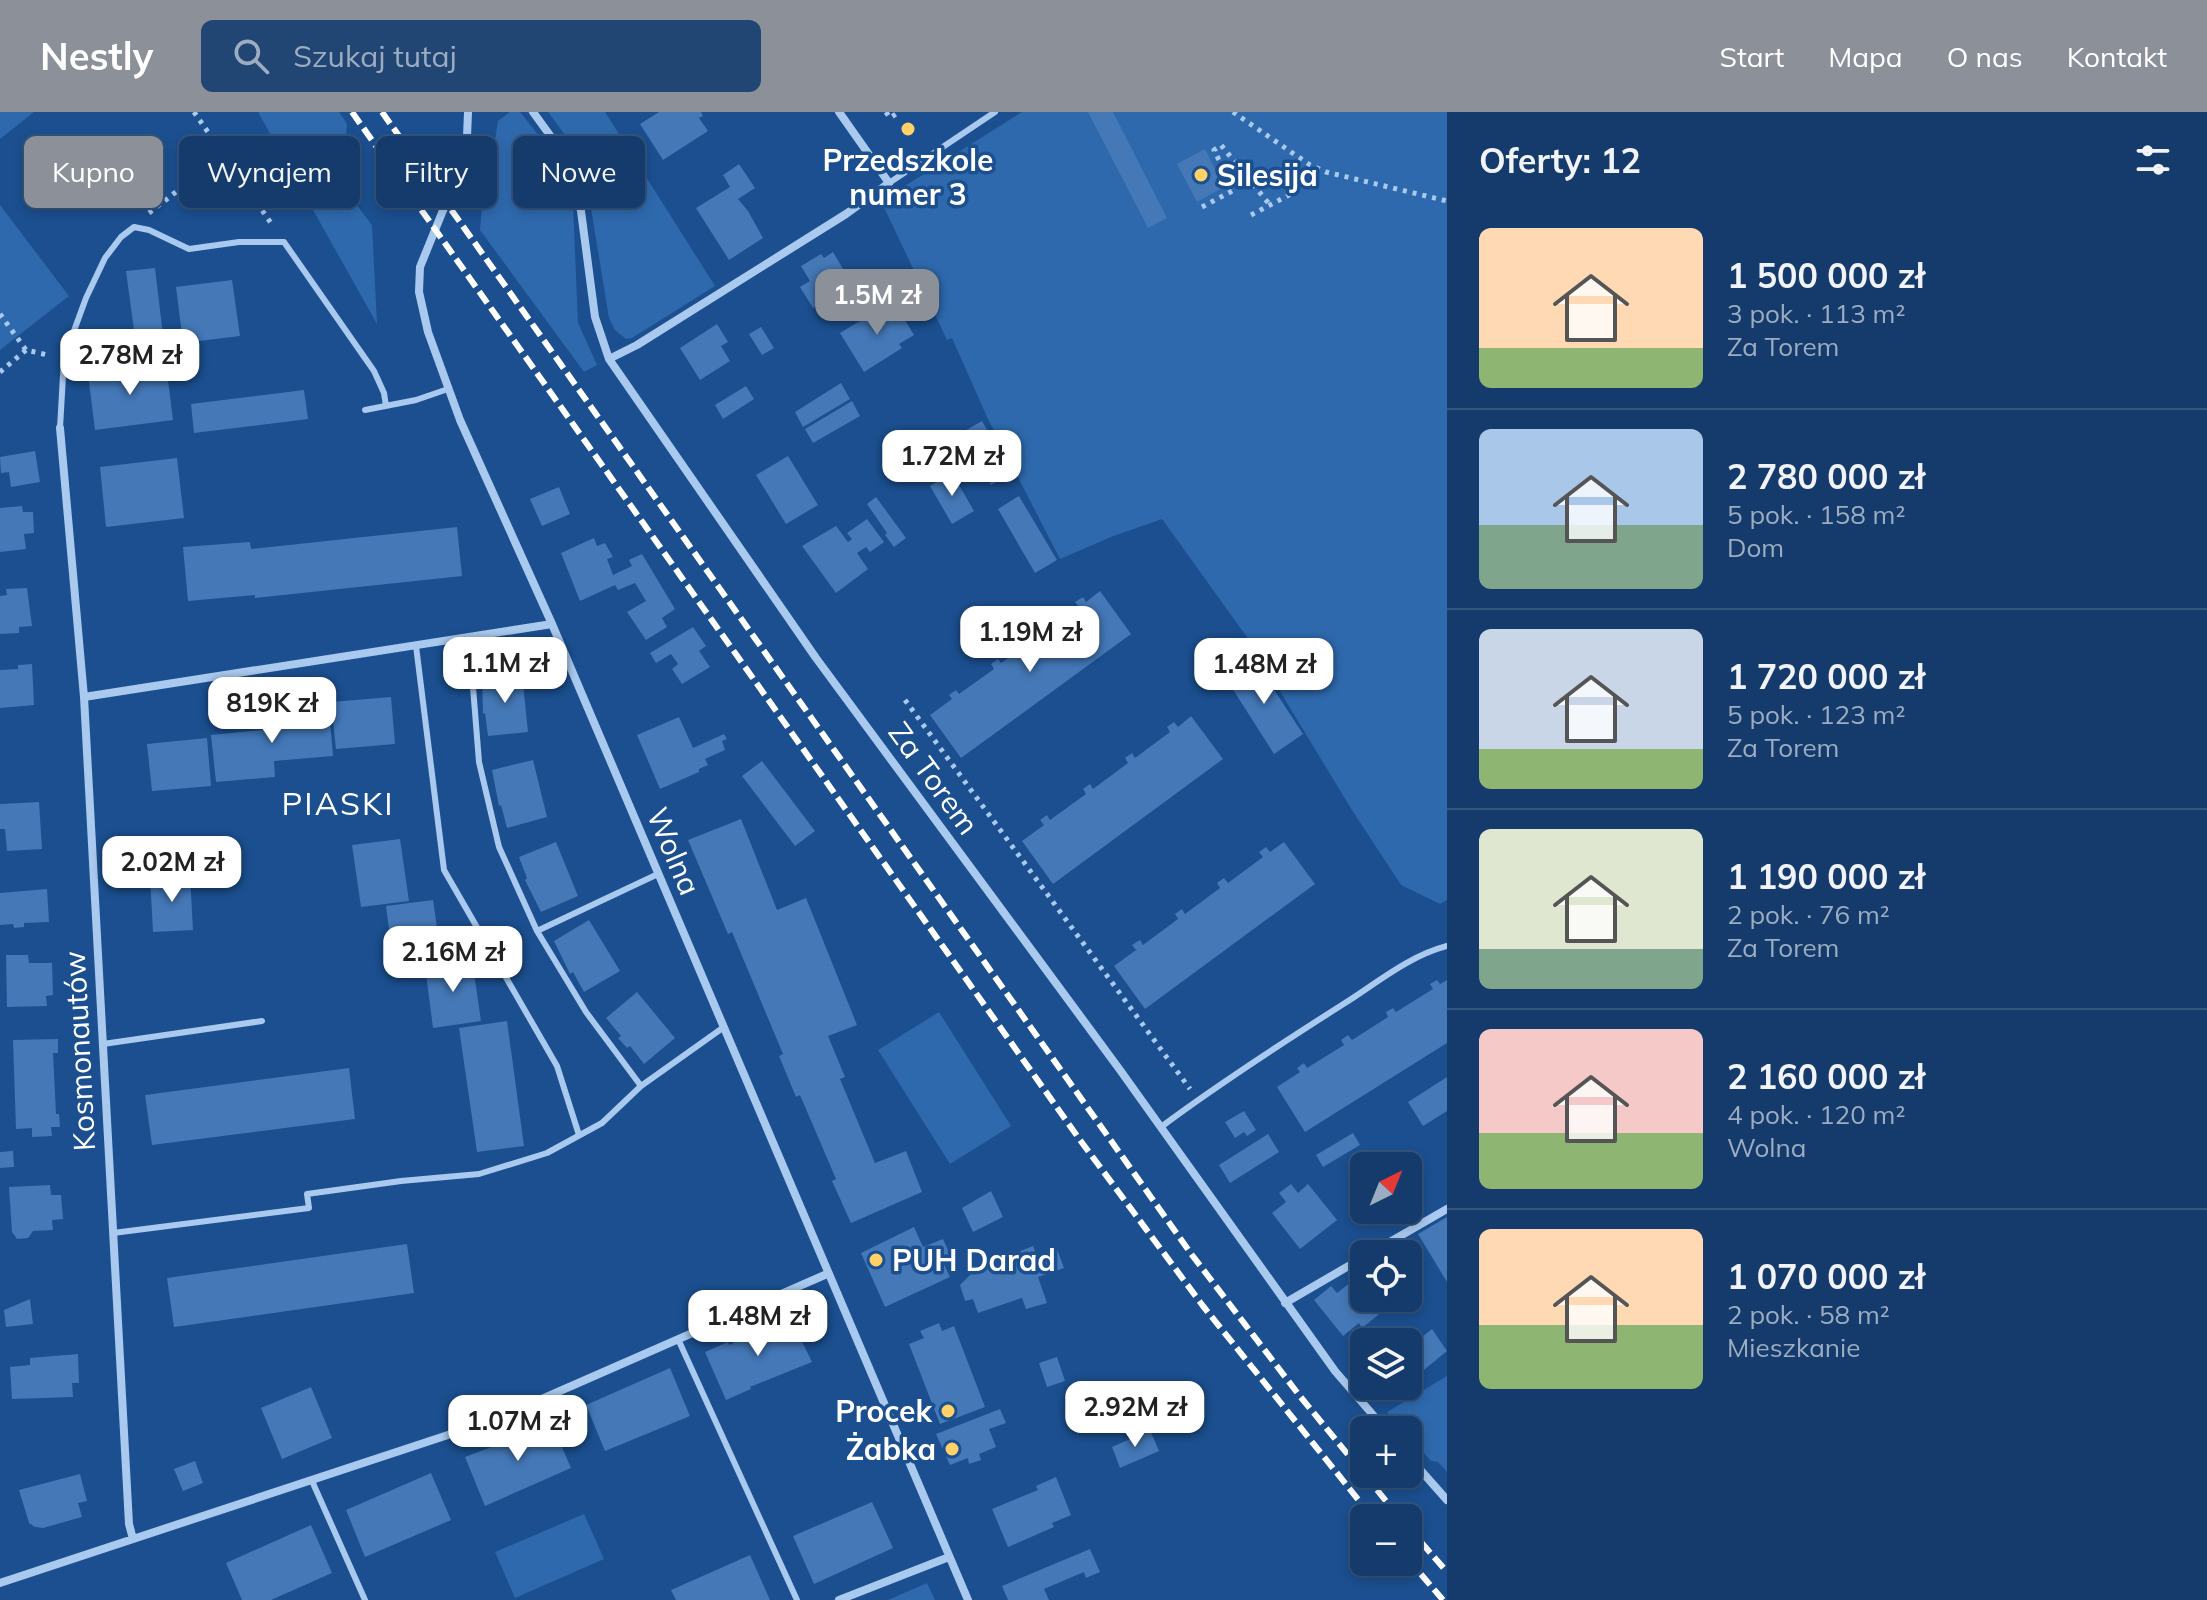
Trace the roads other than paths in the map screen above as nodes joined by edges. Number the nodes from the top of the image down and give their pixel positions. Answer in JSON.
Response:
{"nodes":[{"id":1,"x":468,"y":112,"type":"edge"},
{"id":2,"x":533,"y":112,"type":"edge"},
{"id":3,"x":839,"y":112,"type":"edge"},
{"id":4,"x":995,"y":112,"type":"edge"},
{"id":5,"x":889,"y":183,"type":"junction"},
{"id":6,"x":609,"y":359,"type":"junction"},
{"id":7,"x":448,"y":389,"type":"junction"},
{"id":8,"x":386,"y":406,"type":"junction"},
{"id":9,"x":365,"y":410,"type":"dead end"},
{"id":10,"x":60,"y":428,"type":"joint"},
{"id":11,"x":552,"y":624,"type":"junction"},
{"id":12,"x":469,"y":637,"type":"junction"},
{"id":13,"x":416,"y":646,"type":"junction"},
{"id":14,"x":84,"y":697,"type":"junction"},
{"id":15,"x":658,"y":874,"type":"junction"},
{"id":16,"x":537,"y":931,"type":"junction"},
{"id":17,"x":1447,"y":946,"type":"edge"},
{"id":18,"x":262,"y":1021,"type":"dead end"},
{"id":19,"x":724,"y":1027,"type":"junction"},
{"id":20,"x":103,"y":1044,"type":"junction"},
{"id":21,"x":641,"y":1086,"type":"junction"},
{"id":22,"x":1161,"y":1127,"type":"junction"},
{"id":23,"x":579,"y":1135,"type":"junction"},
{"id":24,"x":1447,"y":1209,"type":"edge"},
{"id":25,"x":113,"y":1233,"type":"junction"},
{"id":26,"x":1394,"y":1240,"type":"edge"},
{"id":27,"x":1350,"y":1265,"type":"edge"},
{"id":28,"x":827,"y":1274,"type":"junction"},
{"id":29,"x":1285,"y":1303,"type":"junction"},
{"id":30,"x":678,"y":1339,"type":"junction"},
{"id":31,"x":1374,"y":1416,"type":"edge"},
{"id":32,"x":1422,"y":1472,"type":"edge"},
{"id":33,"x":312,"y":1481,"type":"junction"},
{"id":34,"x":1447,"y":1500,"type":"edge"},
{"id":35,"x":133,"y":1539,"type":"junction"},
{"id":36,"x":949,"y":1557,"type":"junction"},
{"id":37,"x":0,"y":1583,"type":"edge"},
{"id":38,"x":365,"y":1600,"type":"edge"},
{"id":39,"x":797,"y":1600,"type":"edge"},
{"id":40,"x":839,"y":1600,"type":"edge"},
{"id":41,"x":968,"y":1600,"type":"edge"}],
"edges":[{"from":1,"to":7,"type":"street","name":"Wolna"},
{"from":2,"to":6,"type":"street","name":"Za Torem"},
{"from":3,"to":5,"type":"street"},
{"from":4,"to":5,"type":"lane"},
{"from":5,"to":6,"type":"street"},
{"from":6,"to":22,"type":"street","name":"Za Torem"},
{"from":7,"to":8,"type":"lane"},
{"from":7,"to":11,"type":"street","name":"Wolna"},
{"from":8,"to":9,"type":"lane"},
{"from":8,"to":10,"type":"lane"},
{"from":10,"to":14,"type":"street","name":"Kosmonautów"},
{"from":11,"to":12,"type":"street"},
{"from":11,"to":15,"type":"street","name":"Wolna"},
{"from":12,"to":13,"type":"street"},
{"from":12,"to":16,"type":"lane"},
{"from":13,"to":14,"type":"street"},
{"from":13,"to":23,"type":"lane"},
{"from":14,"to":20,"type":"street","name":"Kosmonautów"},
{"from":15,"to":16,"type":"lane"},
{"from":15,"to":19,"type":"street","name":"Wolna"},
{"from":16,"to":21,"type":"lane"},
{"from":17,"to":22,"type":"lane"},
{"from":18,"to":20,"type":"lane"},
{"from":19,"to":21,"type":"lane"},
{"from":19,"to":28,"type":"street","name":"Wolna"},
{"from":20,"to":25,"type":"street","name":"Kosmonautów"},
{"from":21,"to":23,"type":"lane"},
{"from":22,"to":29,"type":"street","name":"Za Torem"},
{"from":23,"to":25,"type":"lane"},
{"from":24,"to":26,"type":"street"},
{"from":25,"to":35,"type":"street","name":"Kosmonautów"},
{"from":27,"to":29,"type":"street"},
{"from":28,"to":30,"type":"street"},
{"from":28,"to":36,"type":"street","name":"Wolna"},
{"from":29,"to":31,"type":"street","name":"Za Torem"},
{"from":30,"to":33,"type":"street"},
{"from":30,"to":39,"type":"lane"},
{"from":32,"to":34,"type":"street"},
{"from":33,"to":35,"type":"street"},
{"from":33,"to":38,"type":"lane"},
{"from":35,"to":37,"type":"street"},
{"from":36,"to":40,"type":"street"},
{"from":36,"to":41,"type":"street","name":"Wolna"}]}
